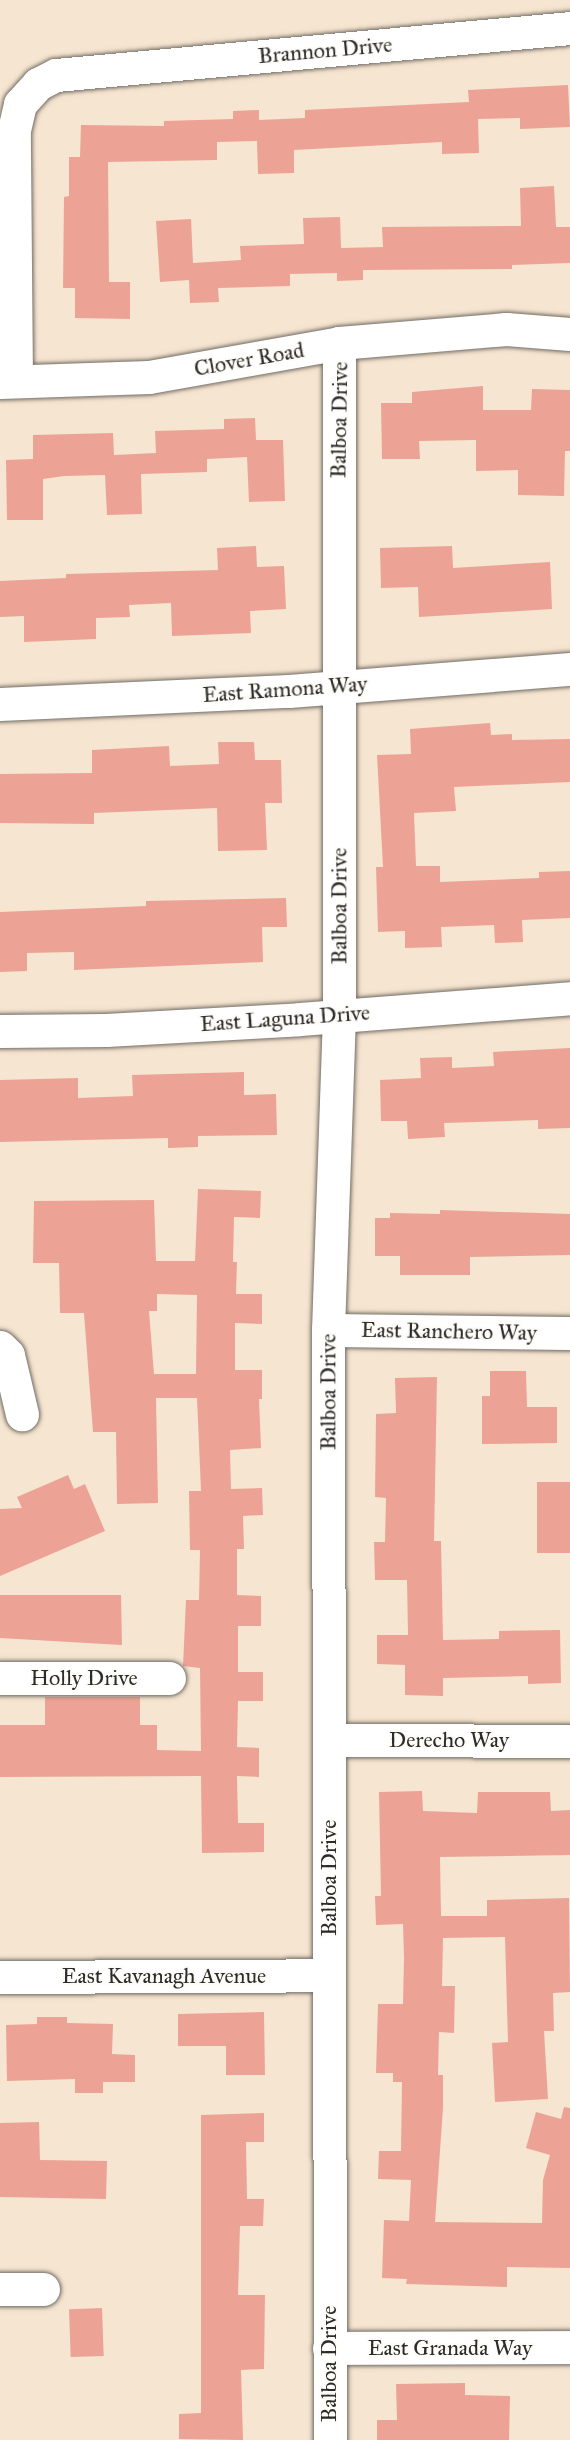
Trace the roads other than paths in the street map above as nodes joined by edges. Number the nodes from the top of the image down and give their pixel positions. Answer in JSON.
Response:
{"nodes":[{"id":1,"x":570,"y":28,"type":"edge"},
{"id":2,"x":570,"y":334,"type":"edge"},
{"id":3,"x":339,"y":343,"type":"junction"},
{"id":4,"x":8,"y":381,"type":"edge"},
{"id":5,"x":570,"y":669,"type":"edge"},
{"id":6,"x":340,"y":687,"type":"junction"},
{"id":7,"x":0,"y":704,"type":"edge"},
{"id":8,"x":570,"y":998,"type":"edge"},
{"id":9,"x":339,"y":1015,"type":"junction"},
{"id":10,"x":0,"y":1031,"type":"edge"},
{"id":11,"x":328,"y":1330,"type":"junction"},
{"id":12,"x":570,"y":1333,"type":"edge"},
{"id":13,"x":0,"y":1347,"type":"edge"},
{"id":14,"x":22,"y":1414,"type":"dead end"},
{"id":15,"x":0,"y":1678,"type":"edge"},
{"id":16,"x":169,"y":1678,"type":"dead end"},
{"id":17,"x":329,"y":1740,"type":"junction"},
{"id":18,"x":570,"y":1741,"type":"edge"},
{"id":19,"x":329,"y":1975,"type":"junction"},
{"id":20,"x":0,"y":1977,"type":"edge"},
{"id":21,"x":0,"y":2289,"type":"edge"},
{"id":22,"x":43,"y":2289,"type":"dead end"},
{"id":23,"x":570,"y":2347,"type":"edge"},
{"id":24,"x":329,"y":2348,"type":"junction"},
{"id":25,"x":330,"y":2440,"type":"edge"}],
"edges":[{"from":1,"to":4,"type":"street","name":"Brannon Drive"},
{"from":2,"to":3,"type":"street","name":"Clover Road"},
{"from":3,"to":4,"type":"street","name":"Clover Road"},
{"from":3,"to":6,"type":"street","name":"Balboa Drive"},
{"from":5,"to":6,"type":"street","name":"East Ramona Way"},
{"from":6,"to":7,"type":"street","name":"East Ramona Way"},
{"from":6,"to":9,"type":"street","name":"Balboa Drive"},
{"from":8,"to":9,"type":"street","name":"East Laguna Drive"},
{"from":9,"to":10,"type":"street","name":"East Laguna Drive"},
{"from":9,"to":11,"type":"street","name":"Balboa Drive"},
{"from":11,"to":12,"type":"street","name":"East Ranchero Way"},
{"from":11,"to":17,"type":"street","name":"Balboa Drive"},
{"from":13,"to":14,"type":"street"},
{"from":15,"to":16,"type":"street","name":"Holly Drive"},
{"from":17,"to":18,"type":"street","name":"Derecho Way"},
{"from":17,"to":19,"type":"street","name":"Balboa Drive"},
{"from":19,"to":20,"type":"street","name":"East Kavanagh Avenue"},
{"from":19,"to":24,"type":"street","name":"Balboa Drive"},
{"from":21,"to":22,"type":"street"},
{"from":23,"to":24,"type":"street","name":"East Granada Way"},
{"from":24,"to":25,"type":"street","name":"Balboa Drive"}]}
